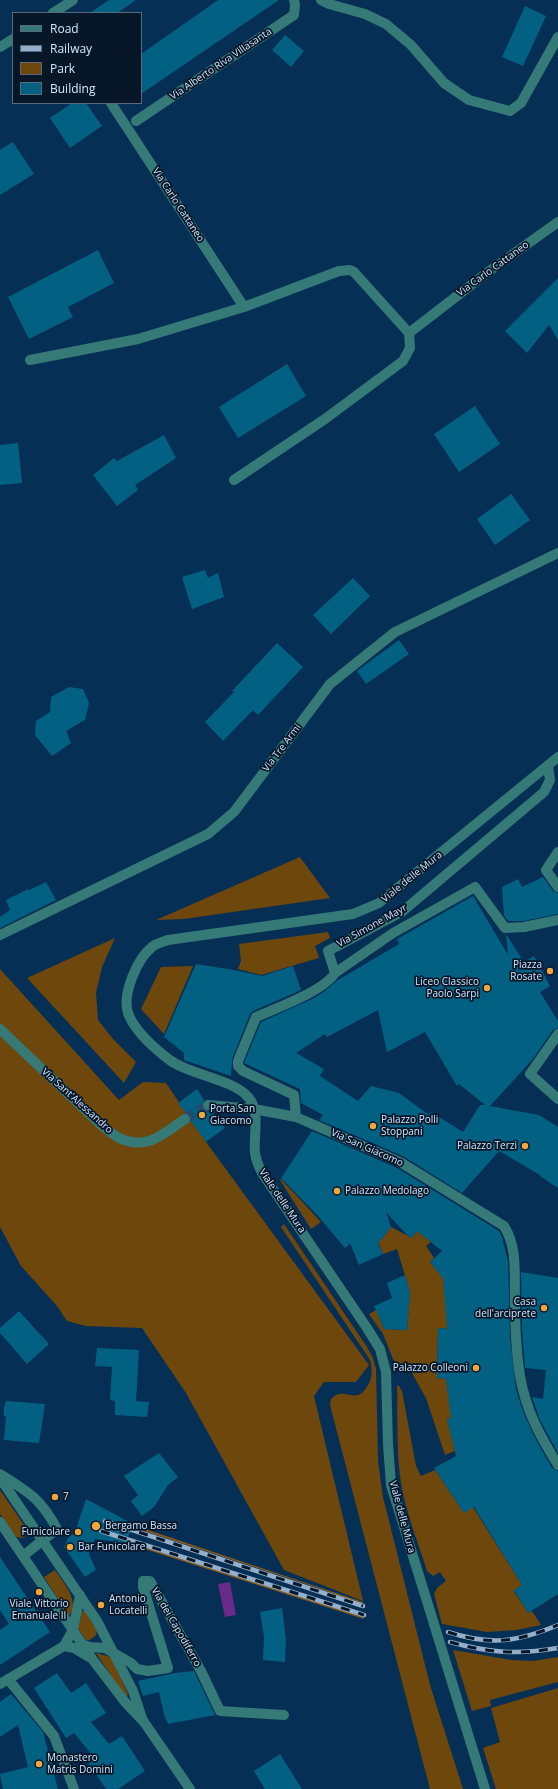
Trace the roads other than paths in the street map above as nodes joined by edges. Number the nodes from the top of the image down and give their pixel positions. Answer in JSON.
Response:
{"nodes":[{"id":1,"x":73,"y":0,"type":"edge"},
{"id":2,"x":294,"y":0,"type":"edge"},
{"id":3,"x":321,"y":0,"type":"edge"},
{"id":4,"x":55,"y":12,"type":"edge"},
{"id":5,"x":558,"y":37,"type":"edge"},
{"id":6,"x":12,"y":40,"type":"edge"},
{"id":7,"x":0,"y":47,"type":"edge"},
{"id":8,"x":112,"y":104,"type":"edge"},
{"id":9,"x":136,"y":122,"type":"dead end"},
{"id":10,"x":558,"y":222,"type":"edge"},
{"id":11,"x":244,"y":307,"type":"junction"},
{"id":12,"x":409,"y":332,"type":"junction"},
{"id":13,"x":30,"y":360,"type":"dead end"},
{"id":14,"x":234,"y":480,"type":"dead end"},
{"id":15,"x":558,"y":553,"type":"edge"},
{"id":16,"x":558,"y":758,"type":"edge"},
{"id":17,"x":548,"y":766,"type":"junction"},
{"id":18,"x":558,"y":852,"type":"edge"},
{"id":19,"x":558,"y":887,"type":"edge"},
{"id":20,"x":558,"y":920,"type":"edge"},
{"id":21,"x":0,"y":935,"type":"edge"},
{"id":22,"x":333,"y":976,"type":"junction"},
{"id":23,"x":0,"y":1029,"type":"edge"},
{"id":24,"x":558,"y":1034,"type":"edge"},
{"id":25,"x":558,"y":1099,"type":"edge"},
{"id":26,"x":208,"y":1105,"type":"tunnel mouth"},
{"id":27,"x":254,"y":1109,"type":"junction"},
{"id":28,"x":296,"y":1117,"type":"junction"},
{"id":29,"x":185,"y":1119,"type":"tunnel mouth"},
{"id":30,"x":558,"y":1465,"type":"edge"},
{"id":31,"x":0,"y":1474,"type":"edge"},
{"id":32,"x":0,"y":1478,"type":"edge"},
{"id":33,"x":0,"y":1522,"type":"edge"},
{"id":34,"x":43,"y":1541,"type":"junction"},
{"id":35,"x":23,"y":1556,"type":"junction"},
{"id":36,"x":80,"y":1595,"type":"junction"},
{"id":37,"x":73,"y":1630,"type":"junction"},
{"id":38,"x":102,"y":1630,"type":"junction"},
{"id":39,"x":84,"y":1644,"type":"junction"},
{"id":40,"x":64,"y":1646,"type":"junction"},
{"id":41,"x":95,"y":1646,"type":"junction"},
{"id":42,"x":115,"y":1654,"type":"junction"},
{"id":43,"x":94,"y":1660,"type":"junction"},
{"id":44,"x":4,"y":1681,"type":"edge"},
{"id":45,"x":284,"y":1715,"type":"dead end"},
{"id":46,"x":144,"y":1722,"type":"junction"},
{"id":47,"x":74,"y":1789,"type":"edge"},
{"id":48,"x":190,"y":1789,"type":"edge"},
{"id":49,"x":485,"y":1789,"type":"edge"}],
"edges":[{"from":1,"to":4,"type":"street"},
{"from":2,"to":9,"type":"street","name":"Via Alberto Riva Villasanta"},
{"from":3,"to":5,"type":"street"},
{"from":6,"to":7,"type":"street"},
{"from":8,"to":11,"type":"street","name":"Via Carlo Cattaneo"},
{"from":10,"to":12,"type":"street","name":"Via Carlo Cattaneo"},
{"from":11,"to":12,"type":"street"},
{"from":11,"to":13,"type":"street"},
{"from":12,"to":14,"type":"street"},
{"from":15,"to":21,"type":"street","name":"Via Tre Armi"},
{"from":16,"to":17,"type":"street","name":"Viale delle Mura"},
{"from":17,"to":22,"type":"street","name":"Via Simone Mayr"},
{"from":17,"to":27,"type":"street","name":"Viale delle Mura"},
{"from":18,"to":19,"type":"street"},
{"from":20,"to":22,"type":"street","name":"Via Simone Mayr"},
{"from":22,"to":28,"type":"street"},
{"from":23,"to":29,"type":"street","name":"Via Sant'Alessandro"},
{"from":24,"to":25,"type":"street"},
{"from":26,"to":27,"type":"street"},
{"from":27,"to":28,"type":"street","name":"Via San Giacomo"},
{"from":27,"to":49,"type":"street","name":"Viale delle Mura"},
{"from":28,"to":30,"type":"street","name":"Via San Giacomo"},
{"from":31,"to":34,"type":"street"},
{"from":32,"to":34,"type":"street"},
{"from":33,"to":35,"type":"street"},
{"from":34,"to":35,"type":"street"},
{"from":34,"to":36,"type":"street"},
{"from":35,"to":37,"type":"street"},
{"from":36,"to":37,"type":"street"},
{"from":36,"to":38,"type":"street"},
{"from":37,"to":39,"type":"street"},
{"from":37,"to":40,"type":"street"},
{"from":38,"to":41,"type":"street"},
{"from":38,"to":42,"type":"street"},
{"from":39,"to":41,"type":"street"},
{"from":39,"to":43,"type":"street"},
{"from":40,"to":43,"type":"street"},
{"from":40,"to":44,"type":"street"},
{"from":41,"to":42,"type":"street"},
{"from":42,"to":45,"type":"street","name":"Via dei Capodiferro"},
{"from":42,"to":46,"type":"street"},
{"from":43,"to":46,"type":"street"},
{"from":44,"to":47,"type":"street"},
{"from":46,"to":48,"type":"street"}]}
